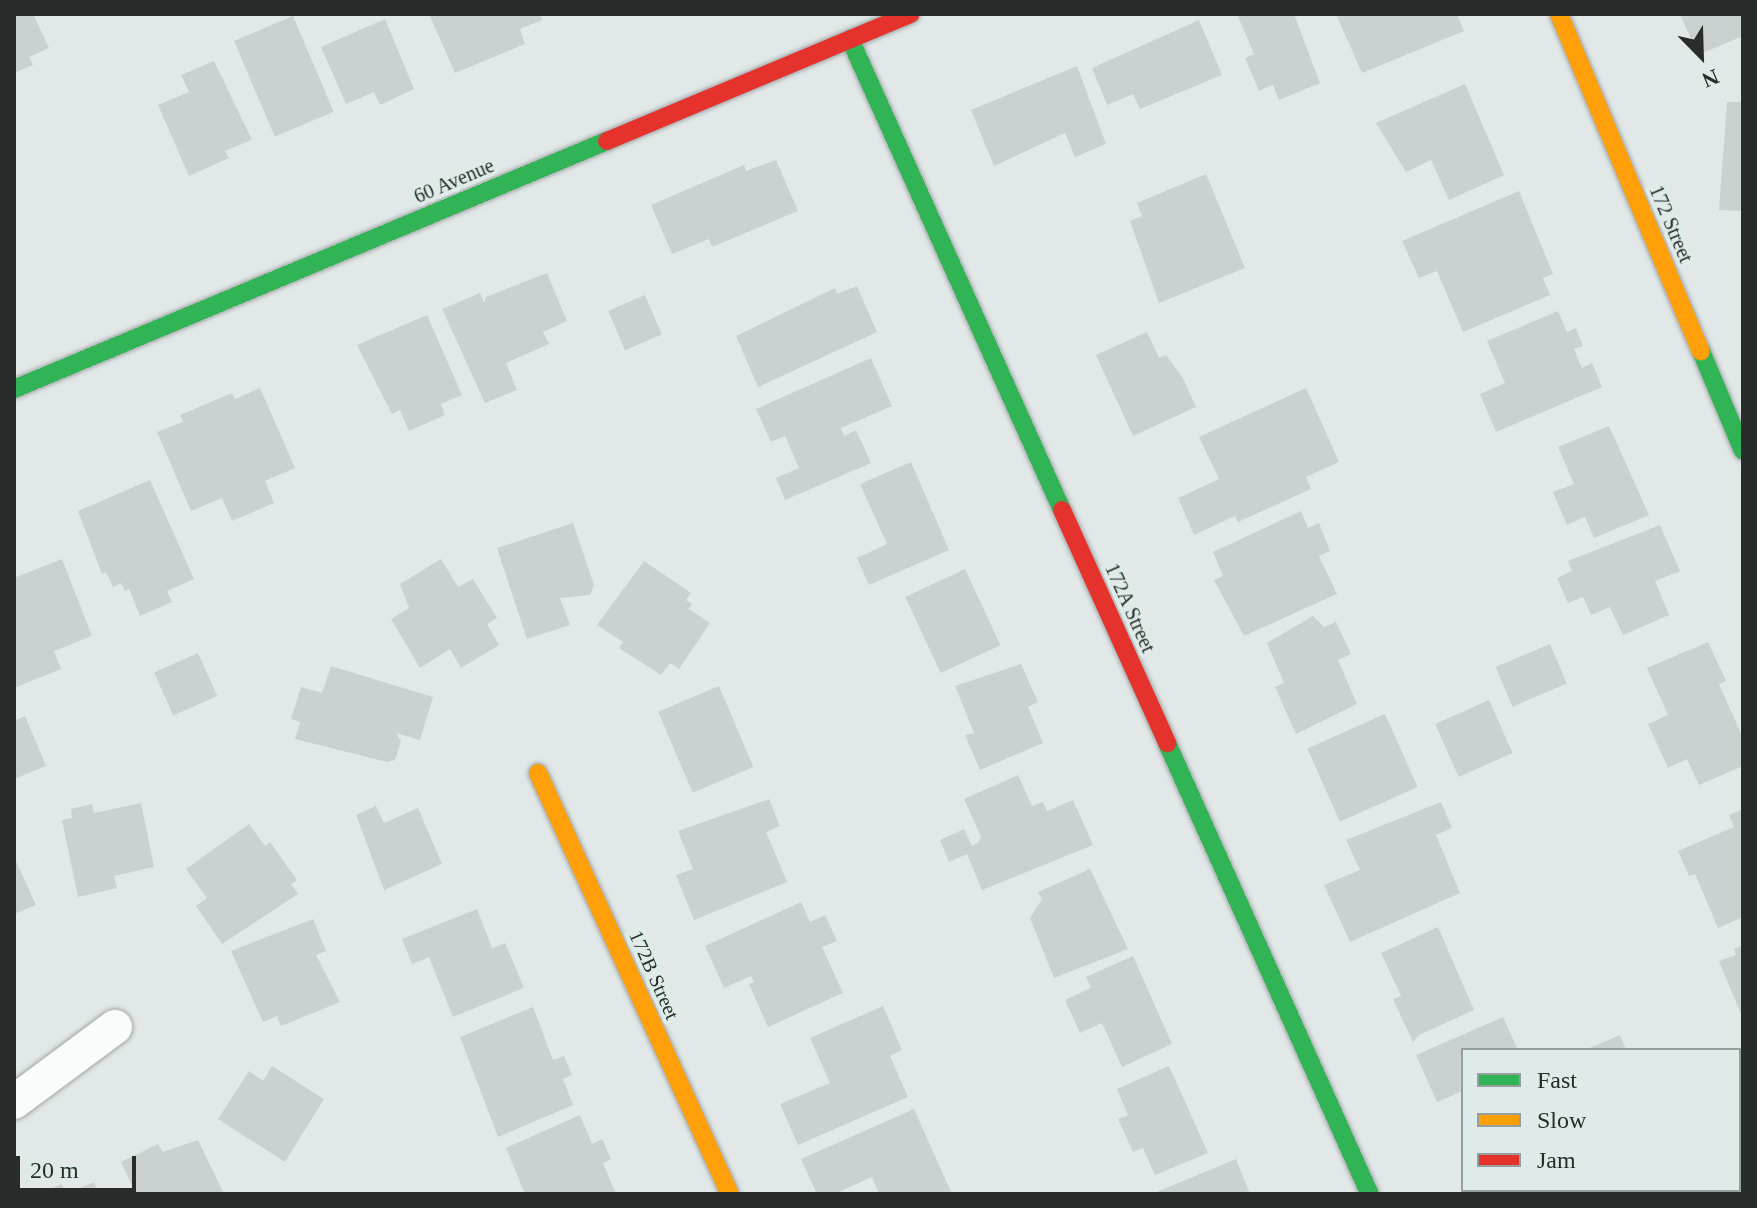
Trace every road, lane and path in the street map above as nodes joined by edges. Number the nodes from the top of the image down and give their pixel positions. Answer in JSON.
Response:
{"nodes":[{"id":1,"x":910,"y":14,"type":"edge"},
{"id":2,"x":1559,"y":14,"type":"edge"},
{"id":3,"x":850,"y":39,"type":"junction"},
{"id":4,"x":14,"y":389,"type":"edge"},
{"id":5,"x":1743,"y":451,"type":"edge"},
{"id":6,"x":538,"y":773,"type":"dead end"},
{"id":7,"x":115,"y":1027,"type":"dead end"},
{"id":8,"x":14,"y":1102,"type":"edge"},
{"id":9,"x":730,"y":1194,"type":"edge"},
{"id":10,"x":1370,"y":1194,"type":"edge"}],
"edges":[{"from":1,"to":3,"type":"street","name":"60 Avenue"},
{"from":2,"to":5,"type":"street","name":"172 Street"},
{"from":3,"to":4,"type":"street","name":"60 Avenue"},
{"from":3,"to":10,"type":"street","name":"172A Street"},
{"from":6,"to":9,"type":"street","name":"172B Street"},
{"from":7,"to":8,"type":"street"}]}
